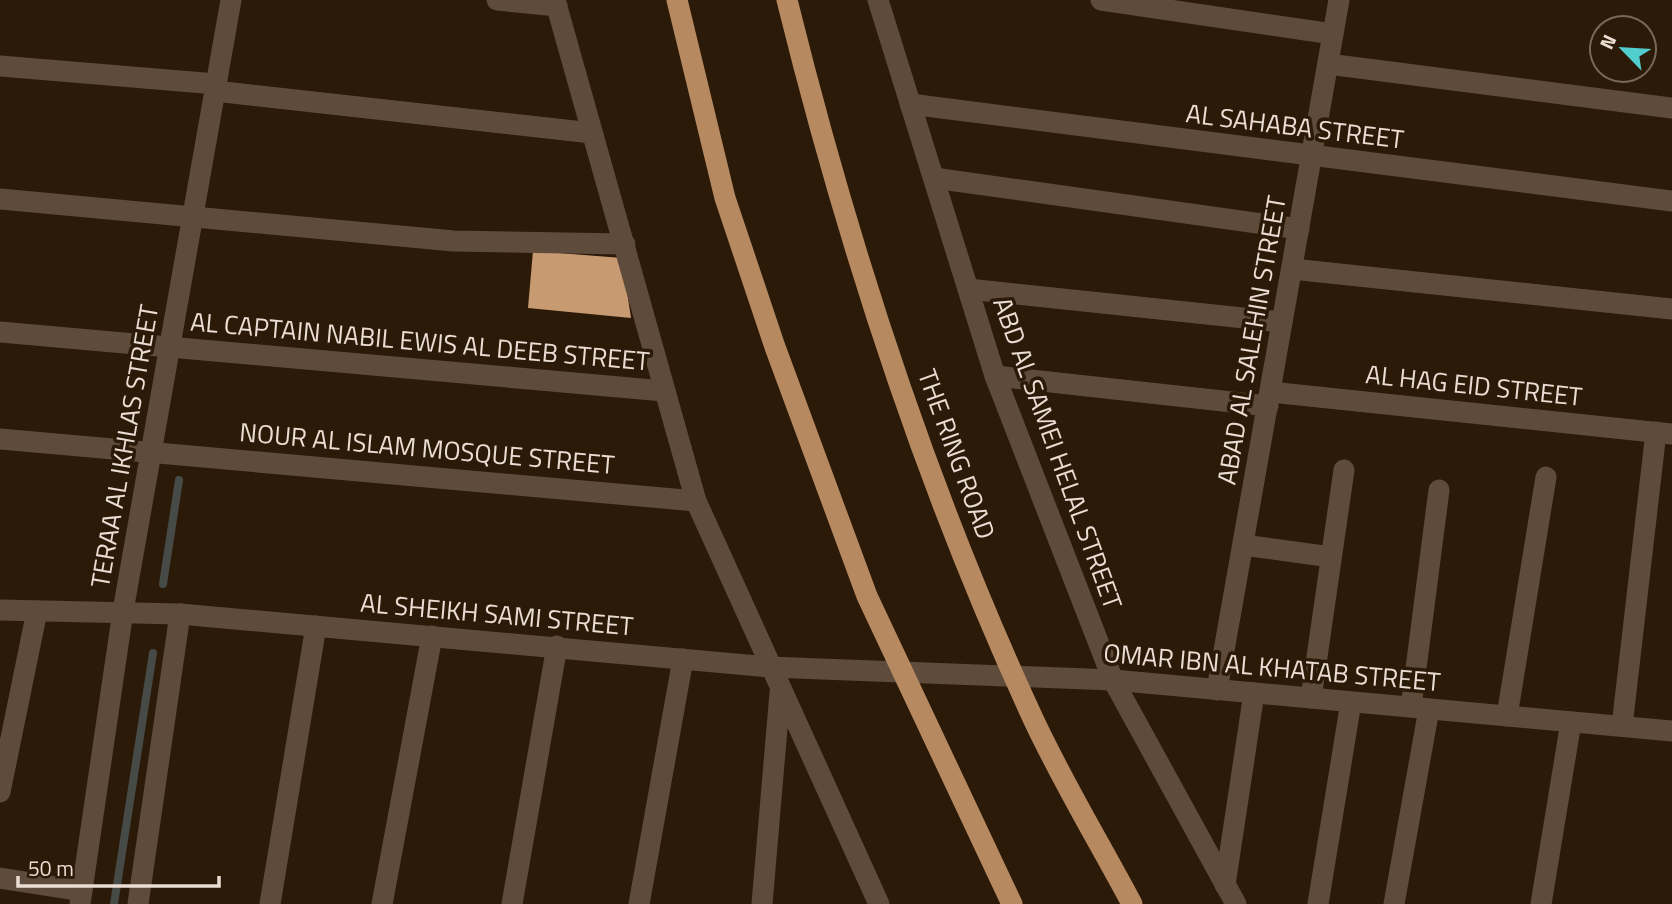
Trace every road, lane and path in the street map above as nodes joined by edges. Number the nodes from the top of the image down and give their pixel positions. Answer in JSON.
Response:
{"nodes":[{"id":1,"x":231,"y":0,"type":"edge"},
{"id":2,"x":497,"y":0,"type":"edge"},
{"id":3,"x":677,"y":0,"type":"edge"},
{"id":4,"x":787,"y":0,"type":"edge"},
{"id":5,"x":878,"y":0,"type":"edge"},
{"id":6,"x":1101,"y":0,"type":"edge"},
{"id":7,"x":1339,"y":0,"type":"edge"},
{"id":8,"x":556,"y":3,"type":"edge"},
{"id":9,"x":1333,"y":34,"type":"junction"},
{"id":10,"x":1328,"y":64,"type":"junction"},
{"id":11,"x":0,"y":66,"type":"edge"},
{"id":12,"x":216,"y":87,"type":"junction"},
{"id":13,"x":911,"y":104,"type":"junction"},
{"id":14,"x":1672,"y":108,"type":"edge"},
{"id":15,"x":592,"y":133,"type":"junction"},
{"id":16,"x":1312,"y":157,"type":"junction"},
{"id":17,"x":934,"y":178,"type":"junction"},
{"id":18,"x":0,"y":199,"type":"edge"},
{"id":19,"x":1672,"y":201,"type":"edge"},
{"id":20,"x":194,"y":216,"type":"junction"},
{"id":21,"x":1299,"y":229,"type":"junction"},
{"id":22,"x":625,"y":244,"type":"junction"},
{"id":23,"x":1292,"y":269,"type":"junction"},
{"id":24,"x":968,"y":289,"type":"junction"},
{"id":25,"x":1672,"y":309,"type":"edge"},
{"id":26,"x":1282,"y":322,"type":"junction"},
{"id":27,"x":0,"y":332,"type":"edge"},
{"id":28,"x":171,"y":347,"type":"junction"},
{"id":29,"x":995,"y":376,"type":"junction"},
{"id":30,"x":664,"y":391,"type":"junction"},
{"id":31,"x":1269,"y":399,"type":"junction"},
{"id":32,"x":1664,"y":433,"type":"edge"},
{"id":33,"x":0,"y":439,"type":"edge"},
{"id":34,"x":153,"y":451,"type":"junction"},
{"id":35,"x":1344,"y":470,"type":"dead end"},
{"id":36,"x":1546,"y":477,"type":"dead end"},
{"id":37,"x":1439,"y":490,"type":"dead end"},
{"id":38,"x":696,"y":501,"type":"junction"},
{"id":39,"x":1243,"y":545,"type":"junction"},
{"id":40,"x":1332,"y":557,"type":"junction"},
{"id":41,"x":0,"y":610,"type":"edge"},
{"id":42,"x":37,"y":611,"type":"junction"},
{"id":43,"x":123,"y":611,"type":"junction"},
{"id":44,"x":180,"y":614,"type":"junction"},
{"id":45,"x":316,"y":626,"type":"junction"},
{"id":46,"x":432,"y":636,"type":"junction"},
{"id":47,"x":557,"y":646,"type":"junction"},
{"id":48,"x":683,"y":659,"type":"junction"},
{"id":49,"x":769,"y":667,"type":"junction"},
{"id":50,"x":867,"y":670,"type":"joint"},
{"id":51,"x":1113,"y":680,"type":"junction"},
{"id":52,"x":1217,"y":690,"type":"junction"},
{"id":53,"x":780,"y":692,"type":"junction"},
{"id":54,"x":1254,"y":693,"type":"junction"},
{"id":55,"x":1311,"y":698,"type":"junction"},
{"id":56,"x":1351,"y":702,"type":"junction"},
{"id":57,"x":1420,"y":708,"type":"junction"},
{"id":58,"x":1507,"y":716,"type":"junction"},
{"id":59,"x":1571,"y":722,"type":"junction"},
{"id":60,"x":1622,"y":726,"type":"junction"},
{"id":61,"x":1672,"y":731,"type":"edge"},
{"id":62,"x":0,"y":792,"type":"edge"},
{"id":63,"x":0,"y":878,"type":"edge"},
{"id":64,"x":1225,"y":885,"type":"junction"},
{"id":65,"x":81,"y":898,"type":"edge"},
{"id":66,"x":875,"y":901,"type":"edge"},
{"id":67,"x":138,"y":904,"type":"edge"},
{"id":68,"x":270,"y":904,"type":"edge"},
{"id":69,"x":382,"y":904,"type":"edge"},
{"id":70,"x":512,"y":904,"type":"edge"},
{"id":71,"x":639,"y":904,"type":"edge"},
{"id":72,"x":762,"y":904,"type":"edge"},
{"id":73,"x":1012,"y":904,"type":"edge"},
{"id":74,"x":1132,"y":904,"type":"edge"},
{"id":75,"x":1236,"y":904,"type":"edge"},
{"id":76,"x":1318,"y":904,"type":"edge"},
{"id":77,"x":1394,"y":904,"type":"edge"},
{"id":78,"x":1541,"y":904,"type":"edge"}],
"edges":[{"from":1,"to":12,"type":"street","name":"TERAA AL IKHLAS STREET"},
{"from":2,"to":8,"type":"street"},
{"from":3,"to":73,"type":"highway"},
{"from":4,"to":74,"type":"highway","name":"THE RING ROAD"},
{"from":5,"to":13,"type":"street","name":"ABD AL SAMEI HELAL STREET"},
{"from":6,"to":9,"type":"street"},
{"from":7,"to":9,"type":"street","name":"ABAD AL SALEHIN STREET"},
{"from":8,"to":15,"type":"street"},
{"from":9,"to":10,"type":"street","name":"ABAD AL SALEHIN STREET"},
{"from":10,"to":14,"type":"street"},
{"from":10,"to":16,"type":"street","name":"ABAD AL SALEHIN STREET"},
{"from":11,"to":12,"type":"street"},
{"from":12,"to":15,"type":"street"},
{"from":12,"to":20,"type":"street","name":"TERAA AL IKHLAS STREET"},
{"from":13,"to":16,"type":"street","name":"AL SAHABA STREET"},
{"from":13,"to":17,"type":"street","name":"ABD AL SAMEI HELAL STREET"},
{"from":15,"to":22,"type":"street"},
{"from":16,"to":19,"type":"street","name":"AL SAHABA STREET"},
{"from":16,"to":21,"type":"street","name":"ABAD AL SALEHIN STREET"},
{"from":17,"to":21,"type":"street"},
{"from":17,"to":24,"type":"street","name":"ABD AL SAMEI HELAL STREET"},
{"from":18,"to":20,"type":"street"},
{"from":20,"to":22,"type":"street"},
{"from":20,"to":28,"type":"street","name":"TERAA AL IKHLAS STREET"},
{"from":21,"to":23,"type":"street","name":"ABAD AL SALEHIN STREET"},
{"from":22,"to":30,"type":"street"},
{"from":23,"to":25,"type":"street"},
{"from":23,"to":26,"type":"street","name":"ABAD AL SALEHIN STREET"},
{"from":24,"to":26,"type":"street"},
{"from":24,"to":29,"type":"street","name":"ABD AL SAMEI HELAL STREET"},
{"from":26,"to":31,"type":"street","name":"ABAD AL SALEHIN STREET"},
{"from":27,"to":28,"type":"street","name":"AL CAPTAIN NABIL EWIS AL DEEB STREET"},
{"from":28,"to":30,"type":"street","name":"AL CAPTAIN NABIL EWIS AL DEEB STREET"},
{"from":28,"to":34,"type":"street","name":"TERAA AL IKHLAS STREET"},
{"from":29,"to":31,"type":"street","name":"AL HAG EID STREET"},
{"from":29,"to":51,"type":"street","name":"ABD AL SAMEI HELAL STREET"},
{"from":30,"to":38,"type":"street"},
{"from":31,"to":32,"type":"street","name":"AL HAG EID STREET"},
{"from":31,"to":39,"type":"street","name":"ABAD AL SALEHIN STREET"},
{"from":32,"to":60,"type":"street"},
{"from":33,"to":34,"type":"street","name":"NOUR AL ISLAM MOSQUE STREET"},
{"from":34,"to":38,"type":"street","name":"NOUR AL ISLAM MOSQUE STREET"},
{"from":34,"to":43,"type":"street","name":"TERAA AL IKHLAS STREET"},
{"from":35,"to":40,"type":"street"},
{"from":36,"to":58,"type":"street"},
{"from":37,"to":57,"type":"street"},
{"from":38,"to":49,"type":"street"},
{"from":39,"to":40,"type":"street"},
{"from":39,"to":52,"type":"street","name":"ABAD AL SALEHIN STREET"},
{"from":40,"to":55,"type":"street"},
{"from":41,"to":42,"type":"street","name":"AL SHEIKH SAMI STREET"},
{"from":42,"to":43,"type":"street","name":"AL SHEIKH SAMI STREET"},
{"from":42,"to":62,"type":"street"},
{"from":43,"to":44,"type":"street","name":"AL SHEIKH SAMI STREET"},
{"from":43,"to":65,"type":"street","name":"TERAA AL IKHLAS STREET"},
{"from":44,"to":45,"type":"street","name":"AL SHEIKH SAMI STREET"},
{"from":44,"to":67,"type":"street"},
{"from":45,"to":46,"type":"street","name":"AL SHEIKH SAMI STREET"},
{"from":45,"to":68,"type":"street"},
{"from":46,"to":47,"type":"street","name":"AL SHEIKH SAMI STREET"},
{"from":46,"to":69,"type":"street"},
{"from":47,"to":48,"type":"street","name":"AL SHEIKH SAMI STREET"},
{"from":47,"to":70,"type":"street"},
{"from":48,"to":49,"type":"street","name":"AL SHEIKH SAMI STREET"},
{"from":48,"to":71,"type":"street"},
{"from":49,"to":50,"type":"street","name":"AL SHEIKH SAMI STREET"},
{"from":49,"to":53,"type":"street"},
{"from":50,"to":51,"type":"street","name":"OMAR IBN AL KHATAB STREET"},
{"from":51,"to":52,"type":"street","name":"OMAR IBN AL KHATAB STREET"},
{"from":51,"to":64,"type":"street","name":"ABD AL SAMEI HELAL STREET"},
{"from":52,"to":54,"type":"street","name":"OMAR IBN AL KHATAB STREET"},
{"from":53,"to":66,"type":"street"},
{"from":53,"to":72,"type":"street"},
{"from":54,"to":55,"type":"street","name":"OMAR IBN AL KHATAB STREET"},
{"from":54,"to":64,"type":"street"},
{"from":55,"to":56,"type":"street","name":"OMAR IBN AL KHATAB STREET"},
{"from":56,"to":57,"type":"street","name":"OMAR IBN AL KHATAB STREET"},
{"from":56,"to":76,"type":"street"},
{"from":57,"to":58,"type":"street","name":"OMAR IBN AL KHATAB STREET"},
{"from":57,"to":77,"type":"street"},
{"from":58,"to":59,"type":"street","name":"OMAR IBN AL KHATAB STREET"},
{"from":59,"to":60,"type":"street","name":"OMAR IBN AL KHATAB STREET"},
{"from":59,"to":78,"type":"street"},
{"from":60,"to":61,"type":"street","name":"OMAR IBN AL KHATAB STREET"},
{"from":63,"to":65,"type":"street"},
{"from":64,"to":75,"type":"street","name":"ABD AL SAMEI HELAL STREET"}]}
